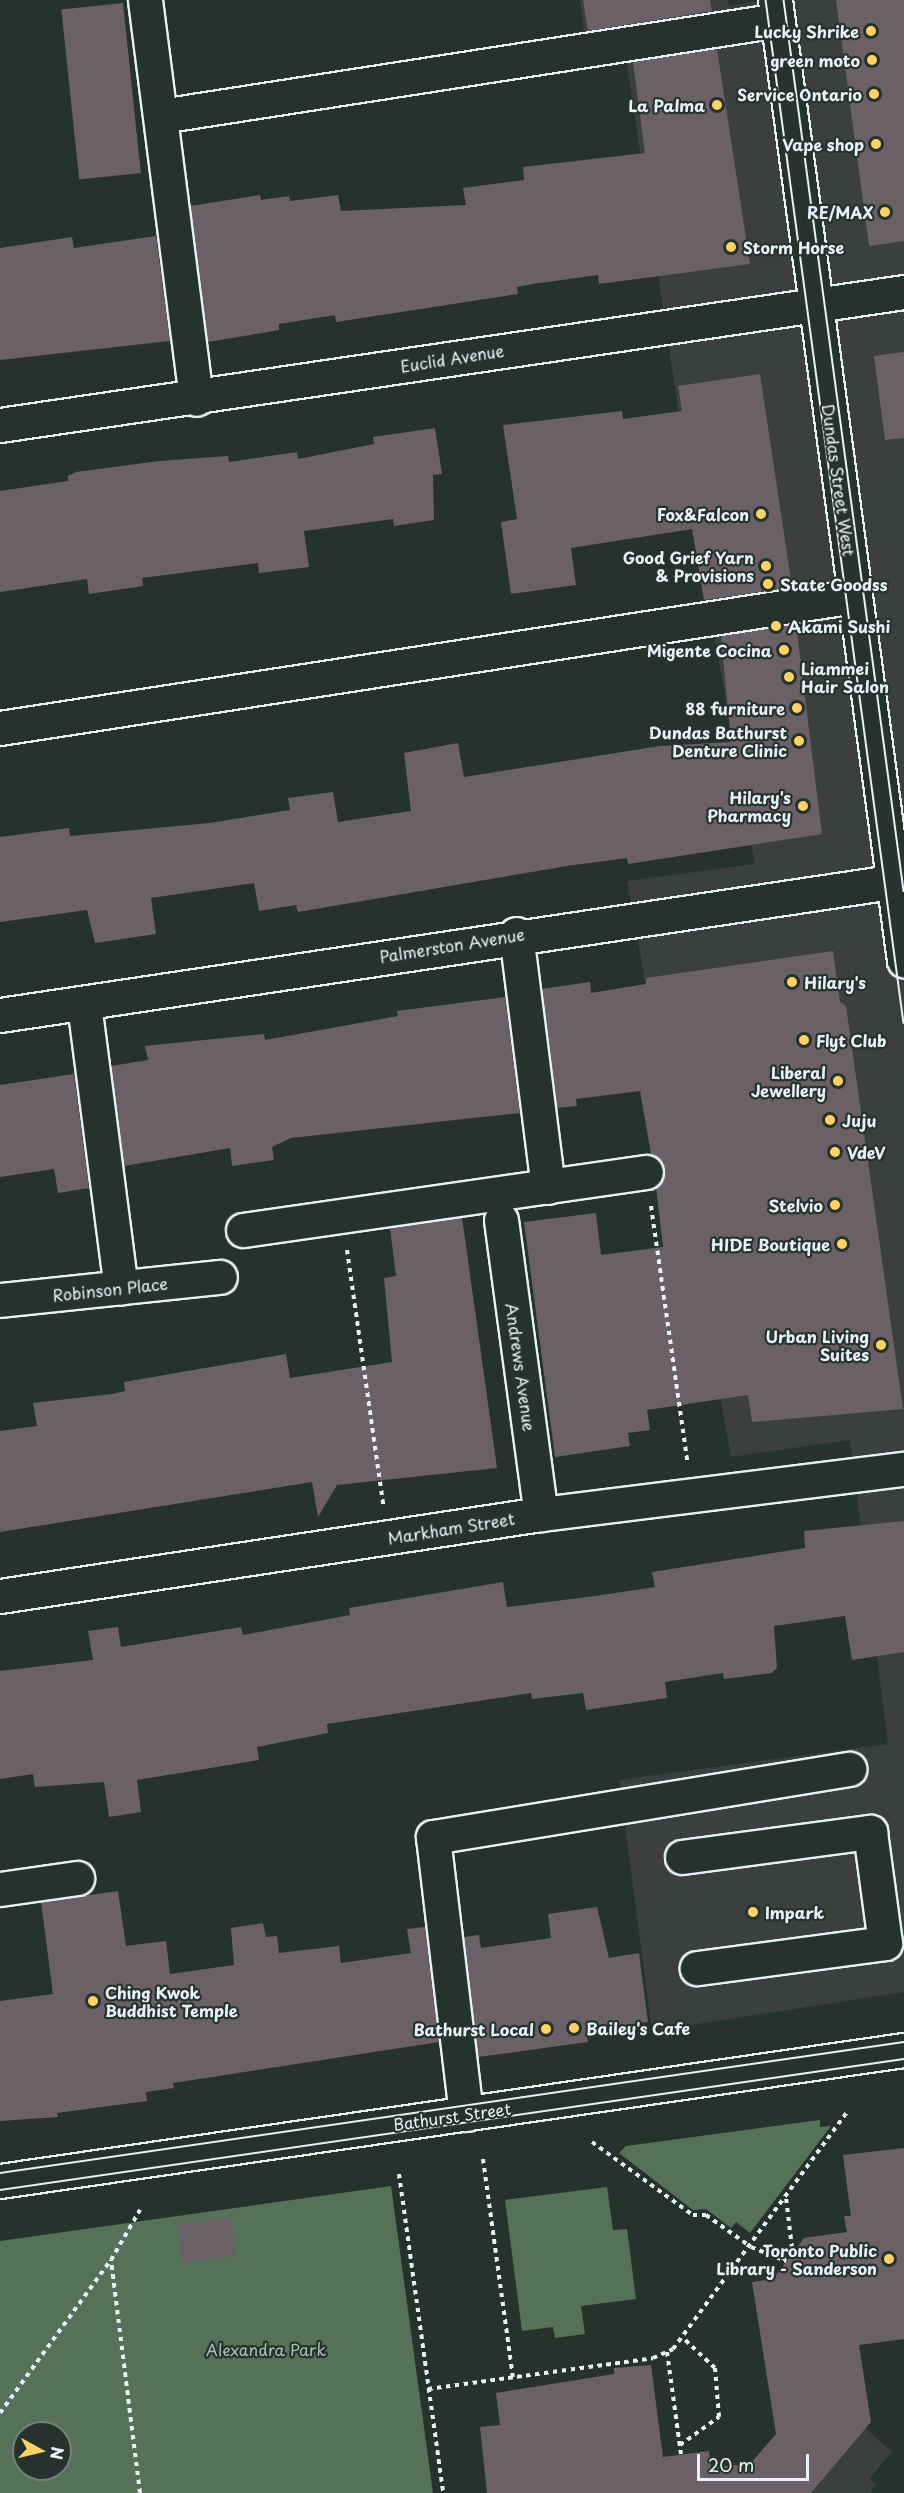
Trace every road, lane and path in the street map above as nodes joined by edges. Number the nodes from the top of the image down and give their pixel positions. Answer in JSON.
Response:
{"nodes":[{"id":1,"x":145,"y":0,"type":"edge"},
{"id":2,"x":776,"y":10,"type":"edge"},
{"id":3,"x":161,"y":116,"type":"junction"},
{"id":4,"x":904,"y":292,"type":"edge"},
{"id":5,"x":815,"y":307,"type":"junction"},
{"id":6,"x":196,"y":399,"type":"junction"},
{"id":7,"x":0,"y":425,"type":"edge"},
{"id":8,"x":855,"y":596,"type":"junction"},
{"id":9,"x":0,"y":728,"type":"edge"},
{"id":10,"x":899,"y":881,"type":"edge"},
{"id":11,"x":516,"y":934,"type":"junction"},
{"id":12,"x":904,"y":960,"type":"edge"},
{"id":13,"x":84,"y":1004,"type":"junction"},
{"id":14,"x":0,"y":1016,"type":"edge"},
{"id":15,"x":646,"y":1172,"type":"joint"},
{"id":16,"x":548,"y":1187,"type":"junction"},
{"id":17,"x":342,"y":1216,"type":"junction"},
{"id":18,"x":501,"y":1220,"type":"dead end"},
{"id":19,"x":243,"y":1230,"type":"dead end"},
{"id":20,"x":220,"y":1277,"type":"dead end"},
{"id":21,"x":121,"y":1288,"type":"junction"},
{"id":22,"x":0,"y":1300,"type":"edge"},
{"id":23,"x":904,"y":1469,"type":"edge"},
{"id":24,"x":692,"y":1494,"type":"junction"},
{"id":25,"x":541,"y":1515,"type":"junction"},
{"id":26,"x":388,"y":1538,"type":"junction"},
{"id":27,"x":0,"y":1596,"type":"edge"},
{"id":28,"x":849,"y":1769,"type":"dead end"},
{"id":29,"x":681,"y":1857,"type":"dead end"},
{"id":30,"x":77,"y":1878,"type":"dead end"},
{"id":31,"x":0,"y":1889,"type":"edge"},
{"id":32,"x":697,"y":1968,"type":"dead end"},
{"id":33,"x":904,"y":2050,"type":"edge"},
{"id":34,"x":847,"y":2112,"type":"dead end"},
{"id":35,"x":466,"y":2114,"type":"junction"},
{"id":36,"x":592,"y":2142,"type":"dead end"},
{"id":37,"x":483,"y":2159,"type":"dead end"},
{"id":38,"x":399,"y":2174,"type":"dead end"},
{"id":39,"x":0,"y":2181,"type":"edge"},
{"id":40,"x":786,"y":2198,"type":"junction"},
{"id":41,"x":140,"y":2210,"type":"dead end"},
{"id":42,"x":751,"y":2247,"type":"junction"},
{"id":43,"x":111,"y":2260,"type":"junction"},
{"id":44,"x":683,"y":2338,"type":"junction"},
{"id":45,"x":667,"y":2352,"type":"junction"},
{"id":46,"x":513,"y":2377,"type":"junction"},
{"id":47,"x":428,"y":2389,"type":"junction"},
{"id":48,"x":0,"y":2413,"type":"edge"},
{"id":49,"x":680,"y":2445,"type":"junction"},
{"id":50,"x":681,"y":2454,"type":"dead end"},
{"id":51,"x":140,"y":2493,"type":"edge"},
{"id":52,"x":443,"y":2493,"type":"edge"}],
"edges":[{"from":1,"to":3,"type":"street"},
{"from":2,"to":3,"type":"street"},
{"from":2,"to":5,"type":"street","name":"Dundas Street West"},
{"from":3,"to":6,"type":"street"},
{"from":4,"to":5,"type":"street","name":"Euclid Avenue"},
{"from":5,"to":6,"type":"street","name":"Euclid Avenue"},
{"from":5,"to":8,"type":"street","name":"Dundas Street West"},
{"from":6,"to":7,"type":"street","name":"Euclid Avenue"},
{"from":8,"to":9,"type":"street"},
{"from":8,"to":10,"type":"street","name":"Dundas Street West"},
{"from":10,"to":11,"type":"street","name":"Palmerston Avenue"},
{"from":10,"to":12,"type":"street","name":"Dundas Street West"},
{"from":11,"to":13,"type":"street","name":"Palmerston Avenue"},
{"from":11,"to":16,"type":"street"},
{"from":13,"to":14,"type":"street","name":"Palmerston Avenue"},
{"from":13,"to":21,"type":"street"},
{"from":15,"to":16,"type":"street"},
{"from":15,"to":24,"type":"path"},
{"from":16,"to":17,"type":"street"},
{"from":17,"to":19,"type":"street"},
{"from":17,"to":26,"type":"path"},
{"from":18,"to":25,"type":"street","name":"Andrews Avenue"},
{"from":20,"to":21,"type":"street","name":"Robinson Place"},
{"from":21,"to":22,"type":"street","name":"Robinson Place"},
{"from":23,"to":24,"type":"street","name":"Markham Street"},
{"from":24,"to":25,"type":"street","name":"Markham Street"},
{"from":25,"to":26,"type":"street","name":"Markham Street"},
{"from":26,"to":27,"type":"street","name":"Markham Street"},
{"from":28,"to":35,"type":"street"},
{"from":29,"to":32,"type":"street"},
{"from":30,"to":31,"type":"street"},
{"from":33,"to":35,"type":"street","name":"Bathurst Street"},
{"from":34,"to":40,"type":"path"},
{"from":35,"to":39,"type":"street","name":"Bathurst Street"},
{"from":36,"to":42,"type":"path"},
{"from":37,"to":46,"type":"path"},
{"from":38,"to":47,"type":"path"},
{"from":40,"to":42,"type":"path"},
{"from":40,"to":42,"type":"path"},
{"from":41,"to":43,"type":"path"},
{"from":42,"to":44,"type":"path"},
{"from":43,"to":48,"type":"path"},
{"from":43,"to":51,"type":"path"},
{"from":44,"to":45,"type":"path"},
{"from":44,"to":49,"type":"path"},
{"from":45,"to":46,"type":"path"},
{"from":45,"to":49,"type":"path"},
{"from":46,"to":47,"type":"path"},
{"from":47,"to":52,"type":"path"},
{"from":49,"to":50,"type":"path"}]}
